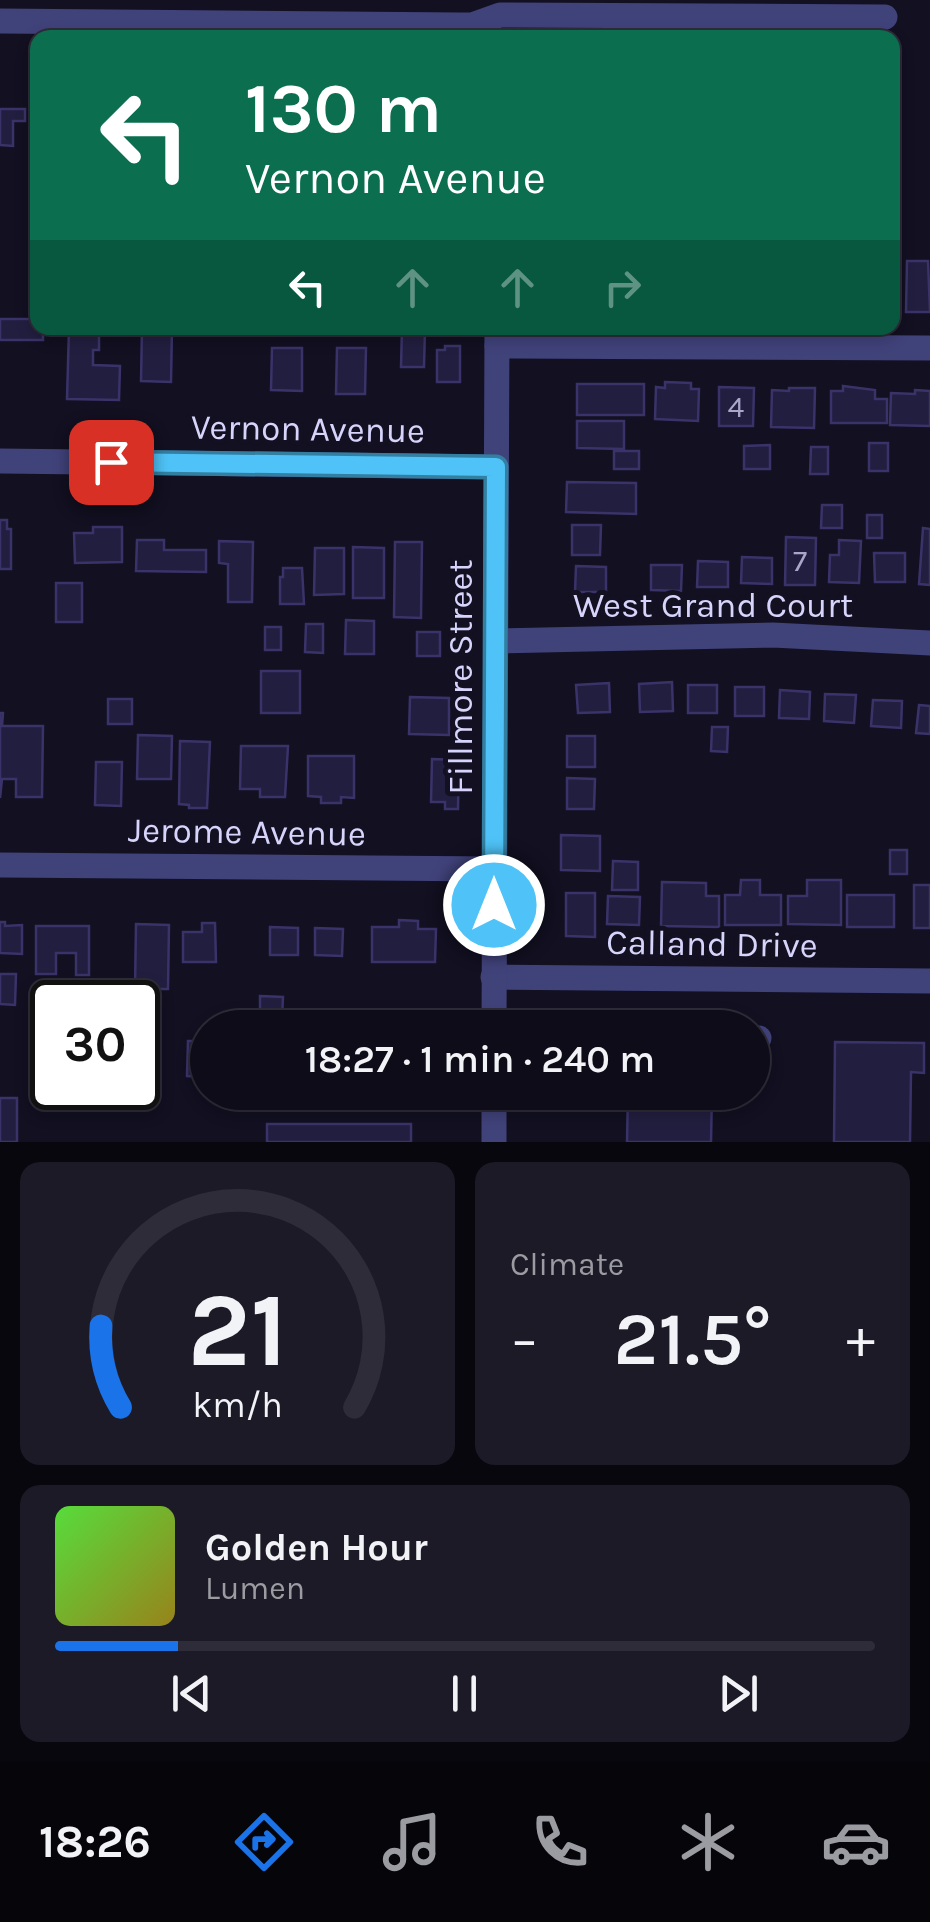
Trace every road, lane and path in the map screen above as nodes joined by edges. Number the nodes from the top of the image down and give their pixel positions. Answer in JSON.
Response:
{"nodes":[{"id":1,"x":500,"y":17,"type":"edge"},
{"id":2,"x":885,"y":17,"type":"dead end"},
{"id":3,"x":0,"y":21,"type":"edge"},
{"id":4,"x":497,"y":337,"type":"edge"},
{"id":5,"x":930,"y":348,"type":"edge"},
{"id":6,"x":0,"y":461,"type":"edge"},
{"id":7,"x":496,"y":467,"type":"junction"},
{"id":8,"x":496,"y":641,"type":"junction"},
{"id":9,"x":930,"y":644,"type":"edge"},
{"id":10,"x":0,"y":865,"type":"edge"},
{"id":11,"x":494,"y":868,"type":"junction"},
{"id":12,"x":493,"y":978,"type":"junction"},
{"id":13,"x":930,"y":981,"type":"edge"},
{"id":14,"x":494,"y":1010,"type":"edge"},
{"id":15,"x":494,"y":1110,"type":"edge"},
{"id":16,"x":494,"y":1142,"type":"edge"}],
"edges":[{"from":1,"to":2,"type":"street"},
{"from":1,"to":3,"type":"street"},
{"from":4,"to":5,"type":"street"},
{"from":4,"to":7,"type":"street","name":"Fillmore Street"},
{"from":6,"to":7,"type":"street","name":"Vernon Avenue"},
{"from":7,"to":8,"type":"street","name":"Fillmore Street"},
{"from":8,"to":9,"type":"street","name":"West Grand Court"},
{"from":8,"to":11,"type":"street","name":"Fillmore Street"},
{"from":10,"to":11,"type":"street","name":"Jerome Avenue"},
{"from":11,"to":12,"type":"street","name":"Fillmore Street"},
{"from":12,"to":13,"type":"street","name":"Calland Drive"},
{"from":12,"to":14,"type":"street","name":"Fillmore Street"},
{"from":15,"to":16,"type":"street"}]}
